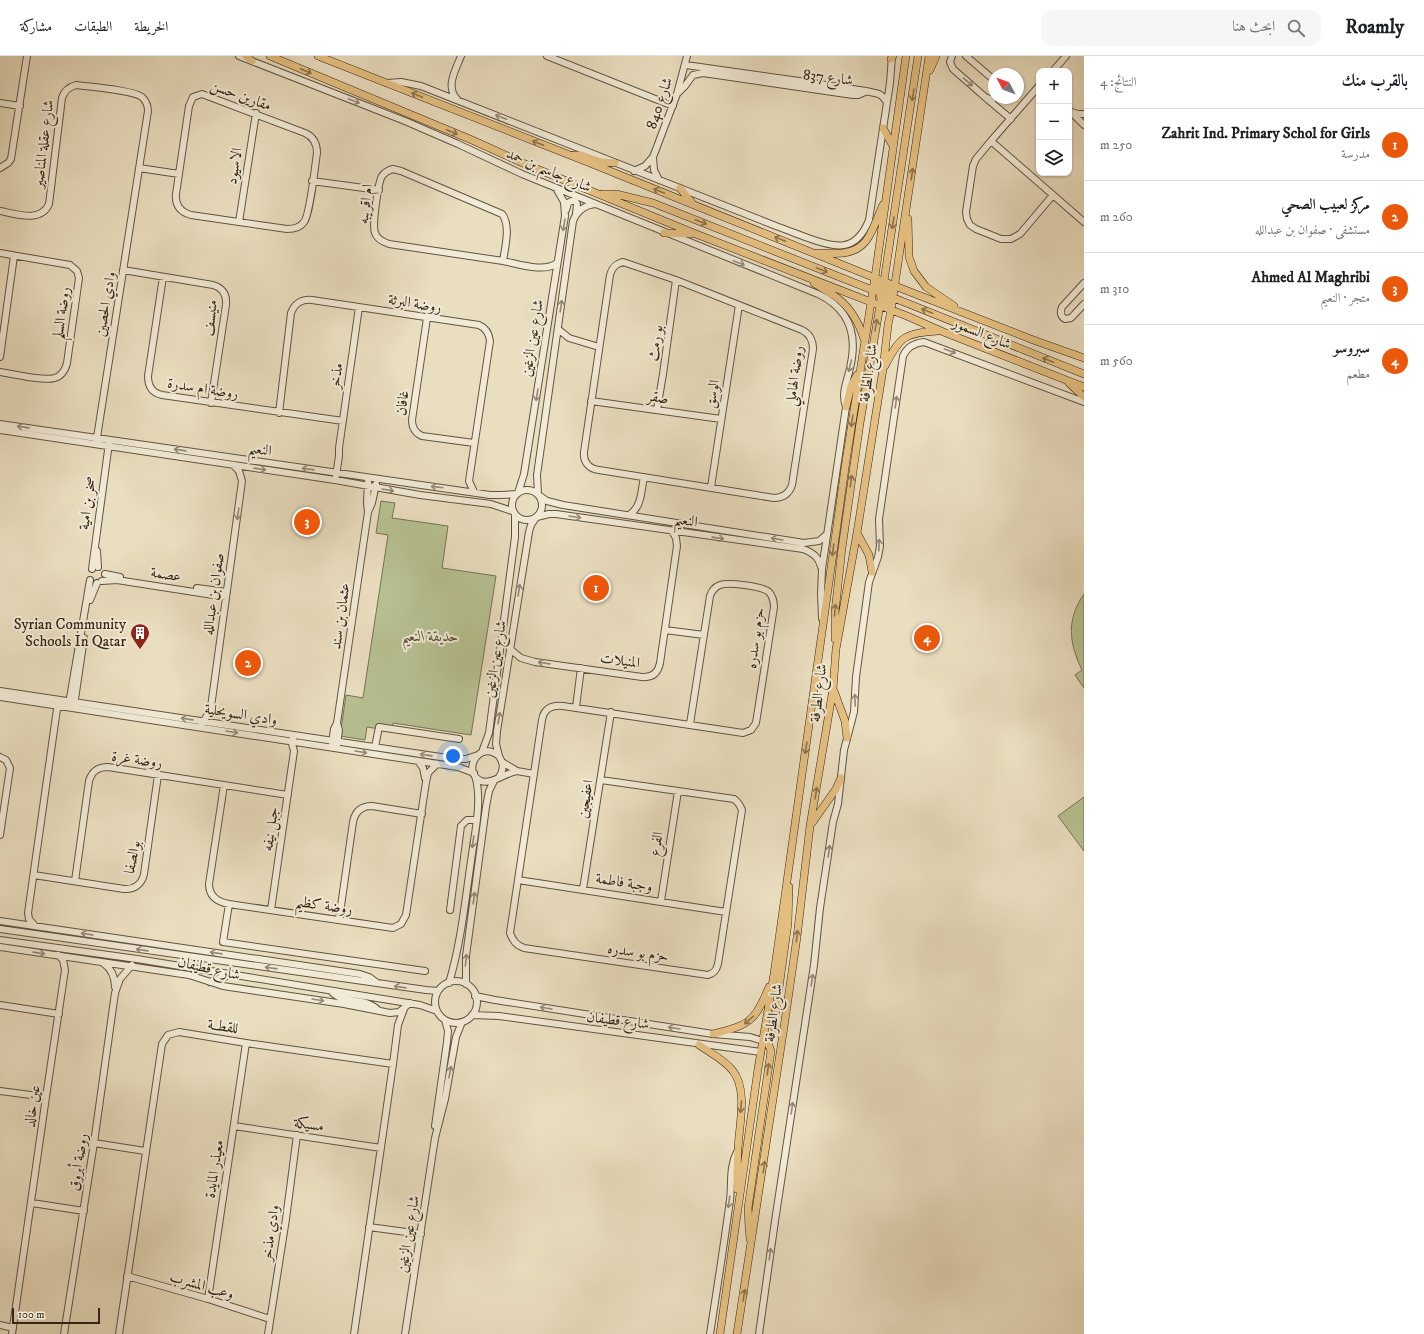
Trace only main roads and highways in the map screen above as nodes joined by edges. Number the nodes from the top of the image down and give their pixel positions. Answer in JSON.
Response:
{"nodes":[{"id":1,"x":246,"y":56,"type":"edge"},
{"id":2,"x":270,"y":56,"type":"edge"},
{"id":3,"x":318,"y":56,"type":"edge"},
{"id":4,"x":906,"y":56,"type":"edge"},
{"id":5,"x":918,"y":56,"type":"edge"},
{"id":6,"x":929,"y":56,"type":"edge"},
{"id":7,"x":936,"y":56,"type":"edge"},
{"id":8,"x":252,"y":61,"type":"road end"},
{"id":9,"x":926,"y":79,"type":"junction"},
{"id":10,"x":883,"y":128,"type":"road end"},
{"id":11,"x":893,"y":146,"type":"junction"},
{"id":12,"x":569,"y":155,"type":"junction"},
{"id":13,"x":615,"y":163,"type":"road end"},
{"id":14,"x":680,"y":188,"type":"road end"},
{"id":15,"x":597,"y":193,"type":"junction"},
{"id":16,"x":886,"y":199,"type":"junction"},
{"id":17,"x":694,"y":205,"type":"junction"},
{"id":18,"x":906,"y":213,"type":"junction"},
{"id":19,"x":664,"y":232,"type":"road end"},
{"id":20,"x":696,"y":234,"type":"junction"},
{"id":21,"x":816,"y":254,"type":"junction"},
{"id":22,"x":804,"y":276,"type":"junction"},
{"id":23,"x":874,"y":277,"type":"junction"},
{"id":24,"x":884,"y":281,"type":"junction"},
{"id":25,"x":895,"y":286,"type":"junction"},
{"id":26,"x":872,"y":290,"type":"junction"},
{"id":27,"x":882,"y":294,"type":"junction"},
{"id":28,"x":893,"y":298,"type":"junction"},
{"id":29,"x":870,"y":302,"type":"junction"},
{"id":30,"x":880,"y":306,"type":"junction"},
{"id":31,"x":891,"y":310,"type":"junction"},
{"id":32,"x":958,"y":310,"type":"junction"},
{"id":33,"x":941,"y":331,"type":"junction"},
{"id":34,"x":865,"y":341,"type":"junction"},
{"id":35,"x":1083,"y":357,"type":"edge"},
{"id":36,"x":860,"y":367,"type":"junction"},
{"id":37,"x":883,"y":369,"type":"junction"},
{"id":38,"x":1084,"y":374,"type":"edge"},
{"id":39,"x":1066,"y":380,"type":"junction"},
{"id":40,"x":1084,"y":387,"type":"edge"},
{"id":41,"x":1084,"y":397,"type":"edge"},
{"id":42,"x":846,"y":407,"type":"road end"},
{"id":43,"x":857,"y":533,"type":"junction"},
{"id":44,"x":872,"y":572,"type":"road end"},
{"id":45,"x":836,"y":649,"type":"junction"},
{"id":46,"x":833,"y":689,"type":"junction"},
{"id":47,"x":847,"y":738,"type":"road end"},
{"id":48,"x":841,"y":778,"type":"road end"},
{"id":49,"x":810,"y":826,"type":"junction"},
{"id":50,"x":788,"y":869,"type":"junction"},
{"id":51,"x":774,"y":974,"type":"junction"},
{"id":52,"x":713,"y":1034,"type":"road end"},
{"id":53,"x":783,"y":1034,"type":"junction"},
{"id":54,"x":763,"y":1041,"type":"junction"},
{"id":55,"x":782,"y":1044,"type":"junction"},
{"id":56,"x":699,"y":1045,"type":"road end"},
{"id":57,"x":761,"y":1052,"type":"junction"},
{"id":58,"x":770,"y":1053,"type":"junction"},
{"id":59,"x":738,"y":1205,"type":"junction"},
{"id":60,"x":752,"y":1246,"type":"junction"},
{"id":61,"x":720,"y":1334,"type":"edge"},
{"id":62,"x":738,"y":1334,"type":"edge"}],
"edges":[{"from":1,"to":8,"type":"main road"},
{"from":2,"to":15,"type":"main road","name":"شارع جاسم بن حمد","one_way":true},
{"from":12,"to":3,"type":"main road","name":"شارع جاسم بن حمد","one_way":true},
{"from":4,"to":11,"type":"main road","name":"شارع الطرفة"},
{"from":5,"to":24,"type":"main road","one_way":true},
{"from":6,"to":9,"type":"main road","name":"شارع الطرفة"},
{"from":7,"to":9,"type":"main road"},
{"from":18,"to":9,"type":"main road","name":"شارع الطرفة","one_way":true},
{"from":10,"to":11,"type":"main road"},
{"from":11,"to":16,"type":"main road","name":"شارع الطرفة"},
{"from":12,"to":13,"type":"main road"},
{"from":17,"to":12,"type":"main road","name":"شارع جاسم بن حمد","one_way":true},
{"from":14,"to":17,"type":"main road"},
{"from":15,"to":20,"type":"main road","name":"شارع جاسم بن حمد"},
{"from":15,"to":26,"type":"main road","one_way":true},
{"from":16,"to":21,"type":"main road"},
{"from":16,"to":23,"type":"main road","name":"شارع الطرفة"},
{"from":21,"to":17,"type":"main road","name":"شارع جاسم بن حمد","one_way":true},
{"from":18,"to":25,"type":"main road","name":"شارع الطرفة"},
{"from":18,"to":32,"type":"main road"},
{"from":19,"to":20,"type":"main road"},
{"from":20,"to":22,"type":"main road","name":"شارع جاسم بن حمد"},
{"from":21,"to":23,"type":"main road","name":"شارع جاسم بن حمد"},
{"from":22,"to":29,"type":"main road","name":"شارع جاسم بن حمد"},
{"from":22,"to":34,"type":"main road"},
{"from":23,"to":24,"type":"main road","name":"شارع السمور"},
{"from":23,"to":26,"type":"main road","name":"شارع الطرفة"},
{"from":23,"to":27,"type":"main road"},
{"from":24,"to":25,"type":"main road","name":"شارع السمور"},
{"from":24,"to":27,"type":"main road"},
{"from":25,"to":27,"type":"main road"},
{"from":25,"to":28,"type":"main road","name":"شارع الطرفة"},
{"from":25,"to":32,"type":"main road","name":"شارع السمور"},
{"from":26,"to":27,"type":"main road"},
{"from":26,"to":29,"type":"main road","name":"شارع الطرفة"},
{"from":27,"to":28,"type":"main road"},
{"from":27,"to":29,"type":"main road"},
{"from":27,"to":30,"type":"main road"},
{"from":27,"to":31,"type":"main road"},
{"from":28,"to":31,"type":"main road","name":"شارع الطرفة"},
{"from":38,"to":28,"type":"main road","one_way":true},
{"from":29,"to":30,"type":"main road","name":"شارع السمور"},
{"from":29,"to":34,"type":"main road","name":"شارع الطرفة"},
{"from":30,"to":31,"type":"main road","name":"شارع السمور"},
{"from":45,"to":30,"type":"main road","one_way":true},
{"from":31,"to":33,"type":"main road","name":"شارع السمور"},
{"from":31,"to":37,"type":"main road","name":"شارع الطرفة"},
{"from":32,"to":35,"type":"main road","name":"شارع السمور"},
{"from":33,"to":37,"type":"main road"},
{"from":33,"to":39,"type":"main road","name":"شارع السمور"},
{"from":34,"to":36,"type":"main road","name":"شارع الطرفة"},
{"from":36,"to":42,"type":"main road"},
{"from":36,"to":50,"type":"main road","name":"شارع الطرفة","one_way":true},
{"from":37,"to":43,"type":"main road","name":"شارع الطرفة"},
{"from":39,"to":40,"type":"main road","name":"شارع السمور"},
{"from":39,"to":41,"type":"main road"},
{"from":43,"to":44,"type":"main road"},
{"from":43,"to":45,"type":"main road","name":"شارع الطرفة"},
{"from":45,"to":46,"type":"main road","name":"شارع الطرفة"},
{"from":46,"to":47,"type":"main road"},
{"from":49,"to":46,"type":"main road","name":"شارع الطرفة","one_way":true},
{"from":48,"to":49,"type":"main road"},
{"from":53,"to":49,"type":"main road","name":"شارع الطرفة","one_way":true},
{"from":50,"to":51,"type":"main road","name":"شارع الطرفة"},
{"from":50,"to":53,"type":"main road"},
{"from":51,"to":52,"type":"main road","one_way":true},
{"from":51,"to":54,"type":"main road","name":"شارع الطرفة"},
{"from":53,"to":55,"type":"main road","name":"شارع الطرفة"},
{"from":54,"to":57,"type":"main road","name":"شارع الطرفة"},
{"from":54,"to":58,"type":"main road"},
{"from":55,"to":58,"type":"main road"},
{"from":60,"to":55,"type":"main road","name":"شارع الطرفة","one_way":true},
{"from":56,"to":59,"type":"main road","one_way":true},
{"from":57,"to":58,"type":"main road"},
{"from":57,"to":59,"type":"main road","name":"شارع الطرفة"},
{"from":60,"to":58,"type":"main road","one_way":true},
{"from":59,"to":61,"type":"main road","name":"شارع الطرفة"},
{"from":62,"to":60,"type":"main road","name":"شارع الطرفة","one_way":true}]}
